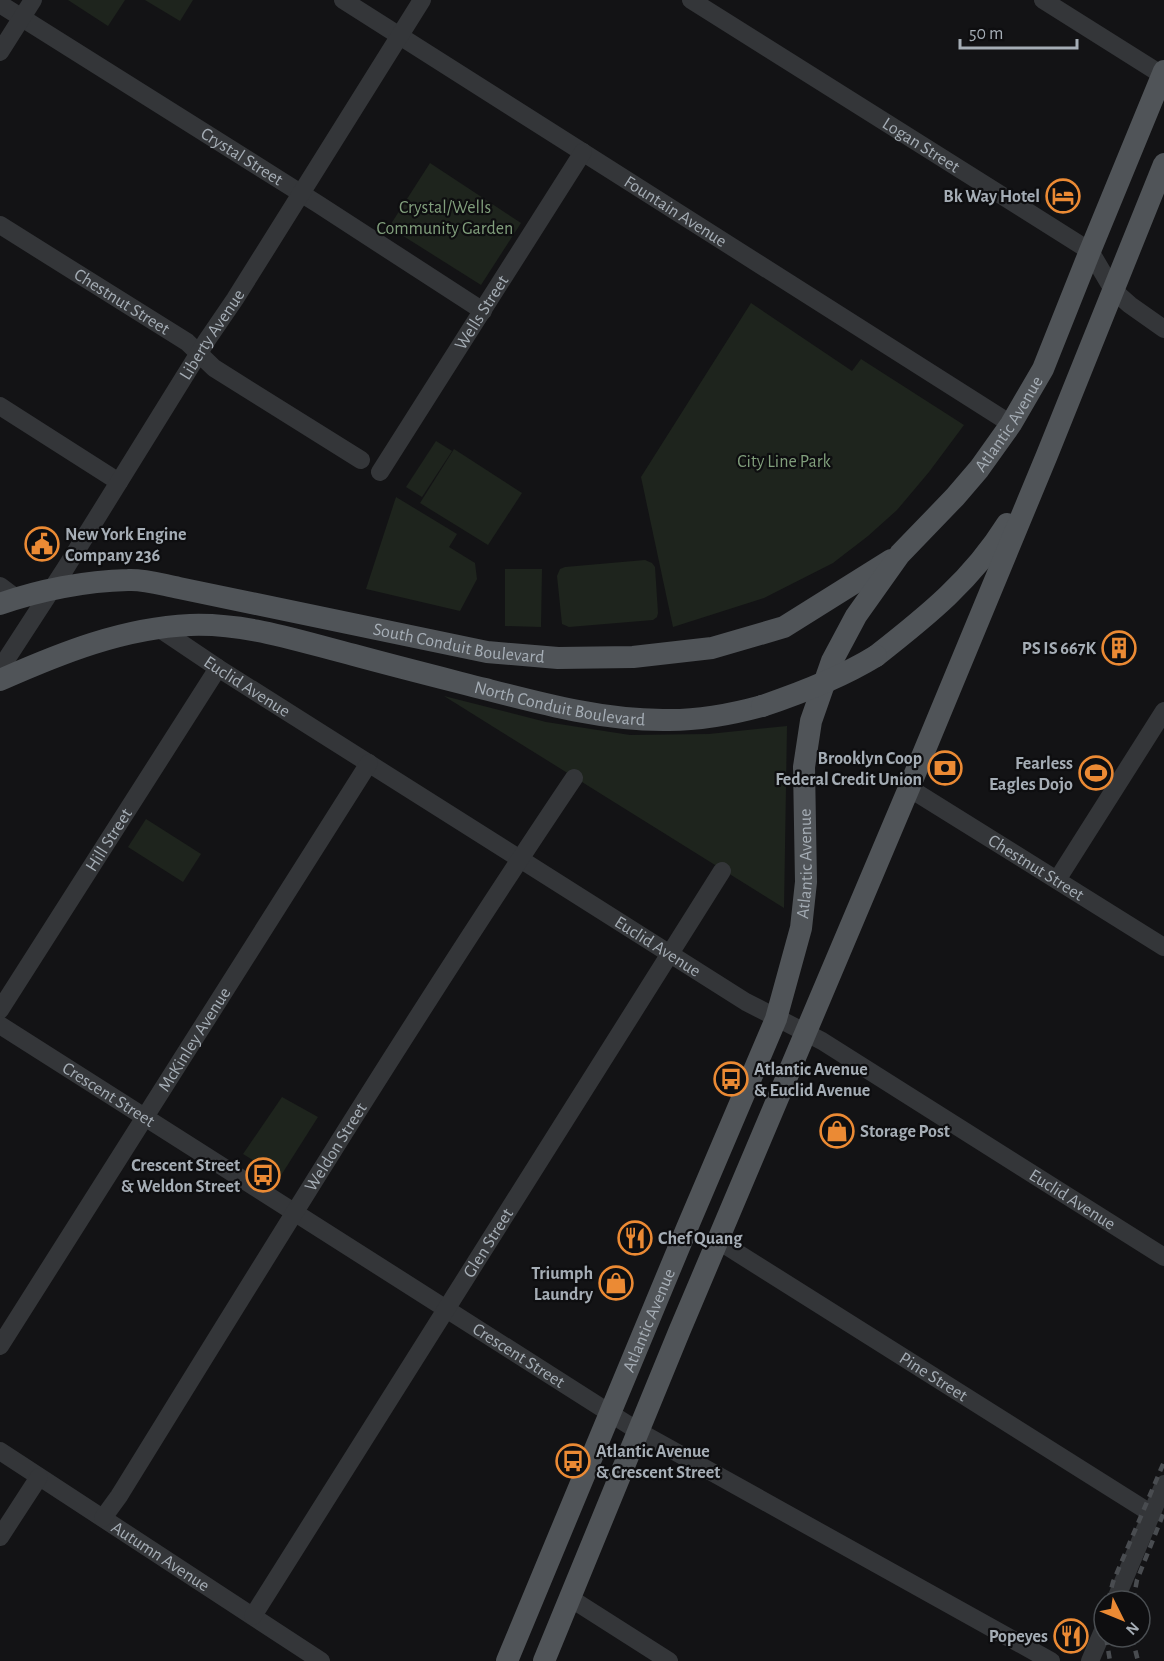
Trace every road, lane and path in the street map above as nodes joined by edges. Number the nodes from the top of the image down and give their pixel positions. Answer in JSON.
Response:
{"nodes":[{"id":1,"x":33,"y":0,"type":"edge"},
{"id":2,"x":343,"y":0,"type":"edge"},
{"id":3,"x":422,"y":0,"type":"edge"},
{"id":4,"x":691,"y":0,"type":"edge"},
{"id":5,"x":1043,"y":0,"type":"edge"},
{"id":6,"x":0,"y":4,"type":"edge"},
{"id":7,"x":22,"y":18,"type":"junction"},
{"id":8,"x":400,"y":36,"type":"junction"},
{"id":9,"x":0,"y":52,"type":"edge"},
{"id":10,"x":1163,"y":73,"type":"edge"},
{"id":11,"x":583,"y":152,"type":"junction"},
{"id":12,"x":1164,"y":164,"type":"edge"},
{"id":13,"x":301,"y":194,"type":"junction"},
{"id":14,"x":0,"y":225,"type":"edge"},
{"id":15,"x":1090,"y":252,"type":"junction"},
{"id":16,"x":1113,"y":290,"type":"junction"},
{"id":17,"x":483,"y":311,"type":"junction"},
{"id":18,"x":1164,"y":329,"type":"edge"},
{"id":19,"x":199,"y":354,"type":"junction"},
{"id":20,"x":0,"y":406,"type":"edge"},
{"id":21,"x":1011,"y":424,"type":"junction"},
{"id":22,"x":361,"y":460,"type":"dead end"},
{"id":23,"x":380,"y":472,"type":"dead end"},
{"id":24,"x":1039,"y":474,"type":"junction"},
{"id":25,"x":119,"y":482,"type":"junction"},
{"id":26,"x":900,"y":554,"type":"junction"},
{"id":27,"x":52,"y":590,"type":"junction"},
{"id":28,"x":5,"y":596,"type":"edge"},
{"id":29,"x":157,"y":627,"type":"junction"},
{"id":30,"x":218,"y":668,"type":"junction"},
{"id":31,"x":0,"y":669,"type":"edge"},
{"id":32,"x":0,"y":680,"type":"edge"},
{"id":33,"x":1164,"y":711,"type":"edge"},
{"id":34,"x":369,"y":763,"type":"junction"},
{"id":35,"x":574,"y":778,"type":"dead end"},
{"id":36,"x":909,"y":788,"type":"junction"},
{"id":37,"x":520,"y":859,"type":"junction"},
{"id":38,"x":722,"y":871,"type":"dead end"},
{"id":39,"x":1057,"y":880,"type":"junction"},
{"id":40,"x":1164,"y":947,"type":"edge"},
{"id":41,"x":670,"y":954,"type":"junction"},
{"id":42,"x":0,"y":1010,"type":"edge"},
{"id":43,"x":776,"y":1019,"type":"junction"},
{"id":44,"x":0,"y":1025,"type":"edge"},
{"id":45,"x":805,"y":1033,"type":"junction"},
{"id":46,"x":144,"y":1117,"type":"junction"},
{"id":47,"x":295,"y":1212,"type":"junction"},
{"id":48,"x":717,"y":1240,"type":"junction"},
{"id":49,"x":1164,"y":1257,"type":"edge"},
{"id":50,"x":446,"y":1310,"type":"junction"},
{"id":51,"x":0,"y":1346,"type":"edge"},
{"id":52,"x":610,"y":1413,"type":"junction"},
{"id":53,"x":638,"y":1431,"type":"junction"},
{"id":54,"x":0,"y":1452,"type":"edge"},
{"id":55,"x":39,"y":1477,"type":"junction"},
{"id":56,"x":1164,"y":1484,"type":"edge"},
{"id":57,"x":1152,"y":1514,"type":"junction"},
{"id":58,"x":103,"y":1518,"type":"junction"},
{"id":59,"x":0,"y":1537,"type":"edge"},
{"id":60,"x":1120,"y":1589,"type":"edge"},
{"id":61,"x":570,"y":1598,"type":"junction"},
{"id":62,"x":253,"y":1616,"type":"junction"},
{"id":63,"x":321,"y":1661,"type":"edge"},
{"id":64,"x":507,"y":1661,"type":"edge"},
{"id":65,"x":544,"y":1661,"type":"edge"},
{"id":66,"x":669,"y":1661,"type":"edge"},
{"id":67,"x":1051,"y":1661,"type":"edge"}],
"edges":[{"from":1,"to":7,"type":"street"},
{"from":2,"to":8,"type":"street","name":"Fountain Avenue"},
{"from":3,"to":8,"type":"street","name":"Liberty Avenue"},
{"from":4,"to":15,"type":"street","name":"Logan Street"},
{"from":5,"to":10,"type":"street"},
{"from":6,"to":7,"type":"street","name":"Crystal Street"},
{"from":7,"to":9,"type":"street"},
{"from":7,"to":13,"type":"street","name":"Crystal Street"},
{"from":8,"to":11,"type":"street","name":"Fountain Avenue"},
{"from":8,"to":13,"type":"street","name":"Liberty Avenue"},
{"from":10,"to":15,"type":"main road","name":"Atlantic Avenue"},
{"from":11,"to":17,"type":"street","name":"Wells Street"},
{"from":11,"to":21,"type":"street","name":"Fountain Avenue"},
{"from":12,"to":16,"type":"main road","name":"Atlantic Avenue"},
{"from":13,"to":17,"type":"street","name":"Crystal Street"},
{"from":13,"to":19,"type":"street","name":"Liberty Avenue"},
{"from":14,"to":19,"type":"street","name":"Chestnut Street"},
{"from":15,"to":16,"type":"street","name":"Logan Street"},
{"from":15,"to":21,"type":"main road","name":"Atlantic Avenue"},
{"from":16,"to":18,"type":"street","name":"Logan Street"},
{"from":16,"to":24,"type":"main road","name":"Atlantic Avenue"},
{"from":17,"to":23,"type":"street","name":"Wells Street"},
{"from":19,"to":22,"type":"street","name":"Chestnut Street"},
{"from":19,"to":25,"type":"street","name":"Liberty Avenue"},
{"from":20,"to":25,"type":"street"},
{"from":21,"to":26,"type":"main road","name":"Atlantic Avenue"},
{"from":24,"to":29,"type":"main road","name":"North Conduit Boulevard","bridge":true},
{"from":24,"to":36,"type":"main road","name":"Atlantic Avenue"},
{"from":25,"to":27,"type":"street","name":"Liberty Avenue"},
{"from":26,"to":27,"type":"main road","name":"South Conduit Boulevard"},
{"from":26,"to":43,"type":"main road","name":"Atlantic Avenue"},
{"from":27,"to":28,"type":"main road","name":"South Conduit Boulevard"},
{"from":27,"to":31,"type":"street","name":"Liberty Avenue"},
{"from":29,"to":30,"type":"street","name":"Euclid Avenue"},
{"from":29,"to":32,"type":"main road","name":"North Conduit Boulevard"},
{"from":30,"to":34,"type":"street","name":"Euclid Avenue"},
{"from":30,"to":42,"type":"street","name":"Hill Street"},
{"from":33,"to":39,"type":"street"},
{"from":34,"to":37,"type":"street","name":"Euclid Avenue"},
{"from":34,"to":46,"type":"street","name":"McKinley Avenue"},
{"from":35,"to":37,"type":"street","name":"Weldon Street"},
{"from":36,"to":39,"type":"street","name":"Chestnut Street"},
{"from":36,"to":45,"type":"main road","name":"Atlantic Avenue"},
{"from":37,"to":41,"type":"street","name":"Euclid Avenue"},
{"from":37,"to":47,"type":"street","name":"Weldon Street"},
{"from":38,"to":41,"type":"street","name":"Glen Street"},
{"from":39,"to":40,"type":"street","name":"Chestnut Street"},
{"from":41,"to":43,"type":"street","name":"Euclid Avenue"},
{"from":41,"to":50,"type":"street","name":"Glen Street"},
{"from":43,"to":45,"type":"street","name":"Euclid Avenue"},
{"from":43,"to":52,"type":"main road","name":"Atlantic Avenue"},
{"from":44,"to":46,"type":"street","name":"Crescent Street"},
{"from":45,"to":48,"type":"main road","name":"Atlantic Avenue"},
{"from":45,"to":49,"type":"street","name":"Euclid Avenue"},
{"from":46,"to":47,"type":"street","name":"Crescent Street"},
{"from":46,"to":51,"type":"street","name":"McKinley Avenue"},
{"from":47,"to":50,"type":"street","name":"Crescent Street"},
{"from":47,"to":58,"type":"street","name":"Weldon Street"},
{"from":48,"to":53,"type":"main road","name":"Atlantic Avenue"},
{"from":48,"to":57,"type":"street","name":"Pine Street"},
{"from":50,"to":52,"type":"street","name":"Crescent Street"},
{"from":50,"to":62,"type":"street","name":"Glen Street"},
{"from":52,"to":53,"type":"street","name":"Crescent Street"},
{"from":52,"to":64,"type":"main road","name":"Atlantic Avenue"},
{"from":53,"to":61,"type":"main road","name":"Atlantic Avenue"},
{"from":53,"to":67,"type":"street","name":"Crescent Street"},
{"from":54,"to":55,"type":"street","name":"Autumn Avenue"},
{"from":55,"to":58,"type":"street","name":"Autumn Avenue"},
{"from":55,"to":59,"type":"street"},
{"from":56,"to":57,"type":"street"},
{"from":57,"to":60,"type":"street"},
{"from":58,"to":62,"type":"street","name":"Autumn Avenue"},
{"from":61,"to":65,"type":"main road","name":"Atlantic Avenue"},
{"from":61,"to":66,"type":"street"},
{"from":62,"to":63,"type":"street","name":"Autumn Avenue"}]}
